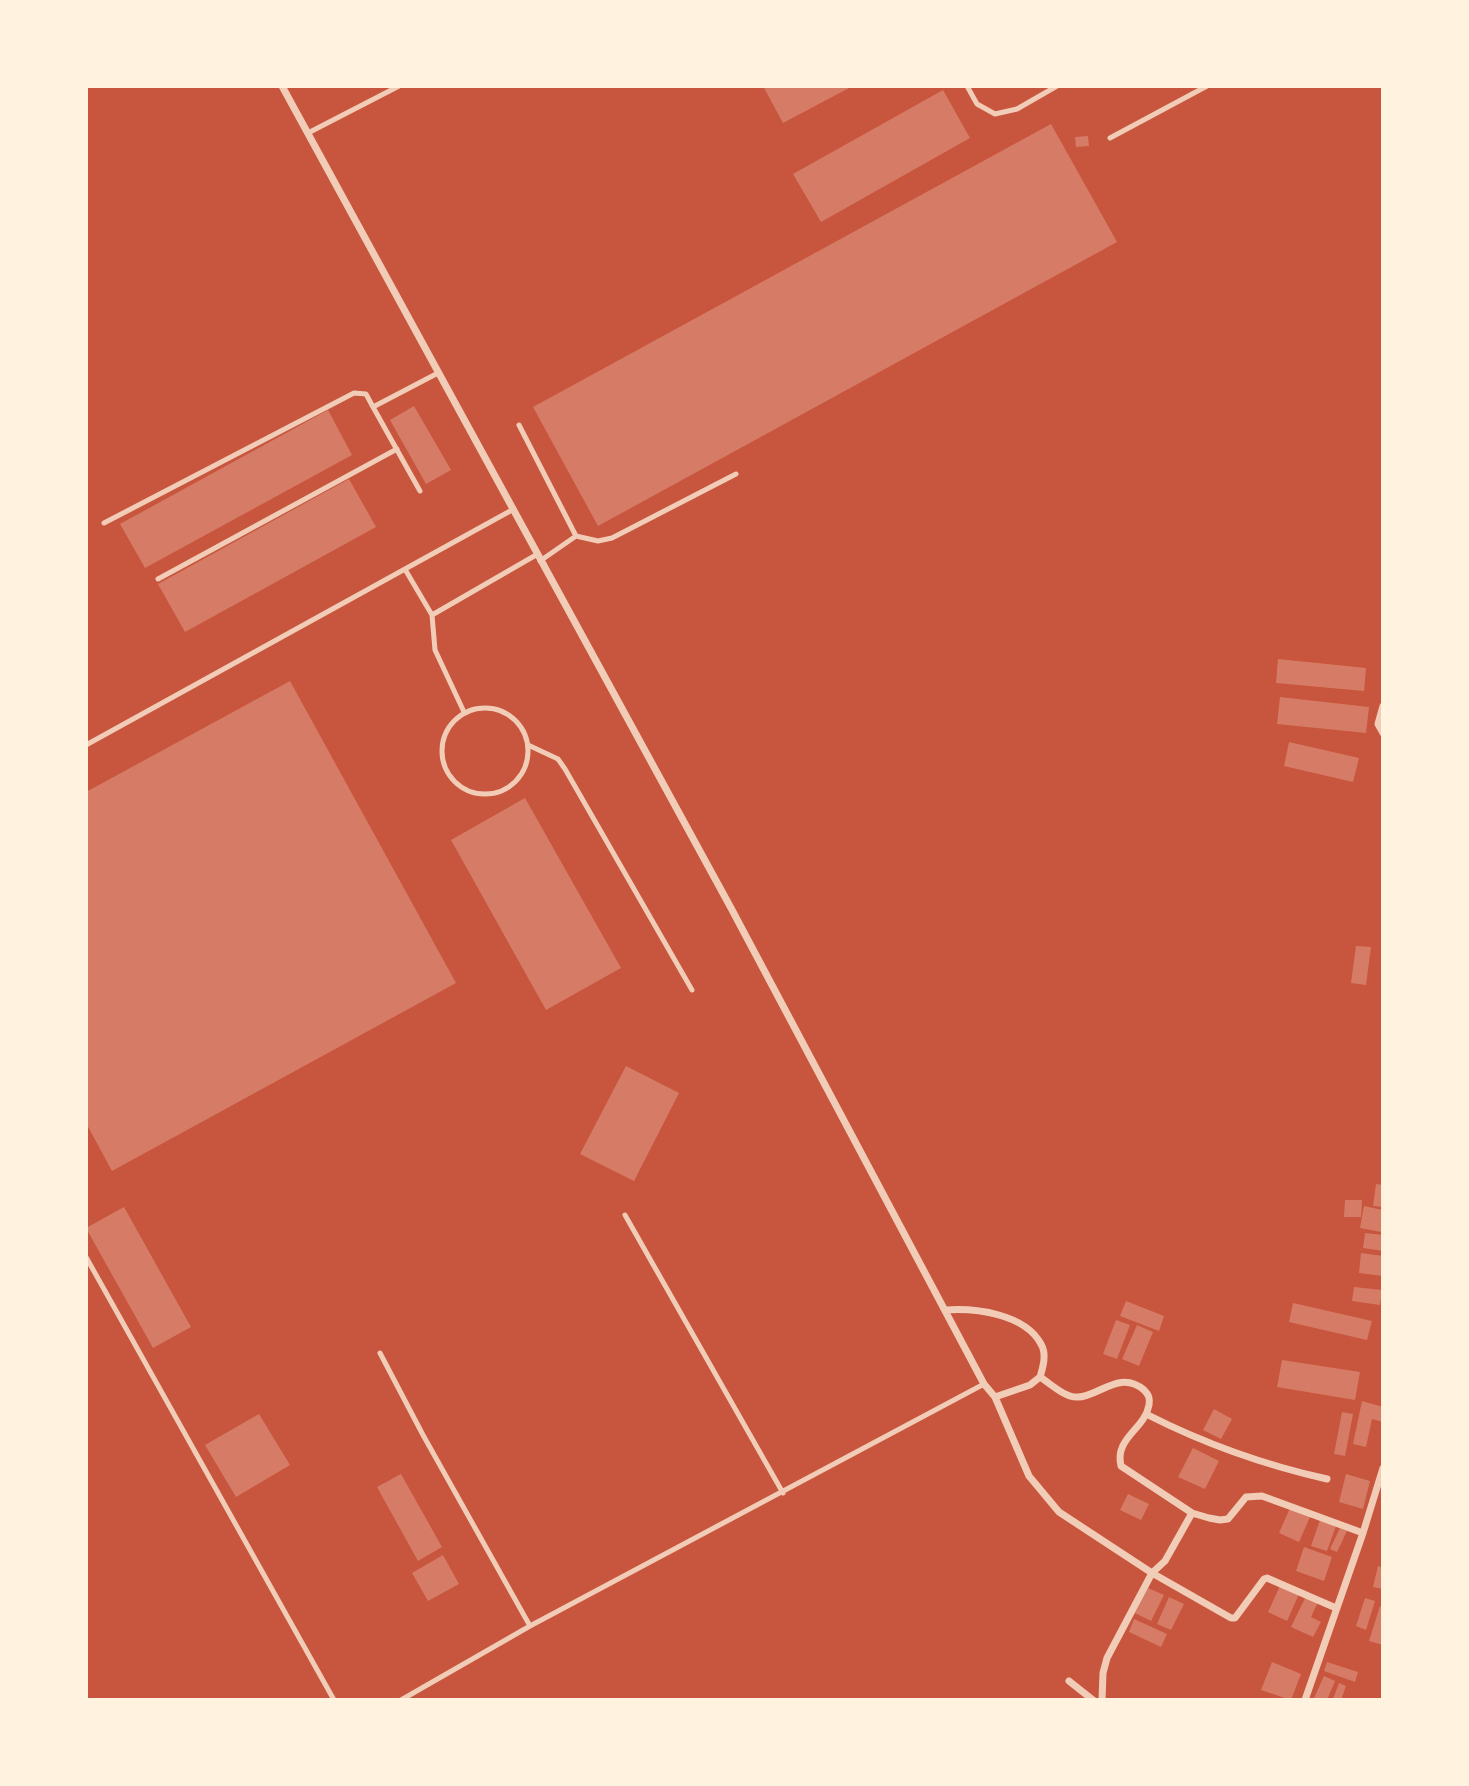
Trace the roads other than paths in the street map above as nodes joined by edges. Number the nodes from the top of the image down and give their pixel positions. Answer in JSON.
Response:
{"nodes":[{"id":1,"x":282,"y":86,"type":"edge"},
{"id":2,"x":399,"y":86,"type":"edge"},
{"id":3,"x":967,"y":86,"type":"edge"},
{"id":4,"x":1056,"y":86,"type":"edge"},
{"id":5,"x":1207,"y":86,"type":"edge"},
{"id":6,"x":307,"y":133,"type":"junction"},
{"id":7,"x":1110,"y":138,"type":"dead end"},
{"id":8,"x":439,"y":373,"type":"junction"},
{"id":9,"x":373,"y":407,"type":"junction"},
{"id":10,"x":519,"y":425,"type":"dead end"},
{"id":11,"x":397,"y":449,"type":"junction"},
{"id":12,"x":736,"y":474,"type":"dead end"},
{"id":13,"x":420,"y":491,"type":"dead end"},
{"id":14,"x":512,"y":510,"type":"junction"},
{"id":15,"x":104,"y":523,"type":"dead end"},
{"id":16,"x":576,"y":536,"type":"junction"},
{"id":17,"x":538,"y":558,"type":"junction"},
{"id":18,"x":405,"y":571,"type":"junction"},
{"id":19,"x":158,"y":579,"type":"dead end"},
{"id":20,"x":432,"y":615,"type":"junction"},
{"id":21,"x":1383,"y":706,"type":"edge"},
{"id":22,"x":464,"y":712,"type":"junction"},
{"id":23,"x":1383,"y":733,"type":"edge"},
{"id":24,"x":86,"y":745,"type":"edge"},
{"id":25,"x":528,"y":745,"type":"junction"},
{"id":26,"x":692,"y":990,"type":"dead end"},
{"id":27,"x":625,"y":1215,"type":"dead end"},
{"id":28,"x":86,"y":1257,"type":"edge"},
{"id":29,"x":946,"y":1310,"type":"junction"},
{"id":30,"x":380,"y":1353,"type":"dead end"},
{"id":31,"x":1040,"y":1377,"type":"junction"},
{"id":32,"x":984,"y":1384,"type":"junction"},
{"id":33,"x":995,"y":1397,"type":"junction"},
{"id":34,"x":1146,"y":1414,"type":"junction"},
{"id":35,"x":1383,"y":1468,"type":"edge"},
{"id":36,"x":1328,"y":1479,"type":"dead end"},
{"id":37,"x":783,"y":1493,"type":"junction"},
{"id":38,"x":1192,"y":1513,"type":"junction"},
{"id":39,"x":1363,"y":1534,"type":"junction"},
{"id":40,"x":1152,"y":1573,"type":"junction"},
{"id":41,"x":1336,"y":1608,"type":"junction"},
{"id":42,"x":530,"y":1626,"type":"junction"},
{"id":43,"x":1069,"y":1681,"type":"dead end"},
{"id":44,"x":334,"y":1700,"type":"edge"},
{"id":45,"x":401,"y":1700,"type":"edge"},
{"id":46,"x":1093,"y":1700,"type":"edge"},
{"id":47,"x":1102,"y":1700,"type":"edge"},
{"id":48,"x":1305,"y":1700,"type":"edge"}],
"edges":[{"from":1,"to":6,"type":"street"},
{"from":2,"to":6,"type":"lane"},
{"from":3,"to":4,"type":"lane"},
{"from":5,"to":7,"type":"lane"},
{"from":6,"to":8,"type":"street"},
{"from":8,"to":9,"type":"lane"},
{"from":8,"to":14,"type":"street"},
{"from":9,"to":11,"type":"lane"},
{"from":9,"to":15,"type":"lane"},
{"from":10,"to":16,"type":"lane"},
{"from":11,"to":13,"type":"lane"},
{"from":11,"to":19,"type":"lane"},
{"from":12,"to":16,"type":"lane"},
{"from":14,"to":17,"type":"street"},
{"from":14,"to":18,"type":"lane"},
{"from":16,"to":17,"type":"lane"},
{"from":17,"to":20,"type":"lane"},
{"from":17,"to":29,"type":"street"},
{"from":18,"to":20,"type":"lane"},
{"from":18,"to":24,"type":"lane"},
{"from":20,"to":22,"type":"lane"},
{"from":21,"to":23,"type":"street"},
{"from":22,"to":25,"type":"lane"},
{"from":22,"to":25,"type":"lane"},
{"from":25,"to":26,"type":"lane"},
{"from":27,"to":37,"type":"lane"},
{"from":28,"to":44,"type":"lane"},
{"from":29,"to":31,"type":"street"},
{"from":29,"to":32,"type":"street"},
{"from":30,"to":42,"type":"lane"},
{"from":31,"to":33,"type":"street"},
{"from":31,"to":34,"type":"street"},
{"from":32,"to":33,"type":"street"},
{"from":32,"to":37,"type":"lane"},
{"from":33,"to":40,"type":"street"},
{"from":34,"to":36,"type":"street"},
{"from":34,"to":38,"type":"street"},
{"from":35,"to":39,"type":"street"},
{"from":37,"to":42,"type":"lane"},
{"from":38,"to":39,"type":"street"},
{"from":38,"to":40,"type":"street"},
{"from":39,"to":41,"type":"street"},
{"from":40,"to":41,"type":"street"},
{"from":40,"to":47,"type":"street"},
{"from":41,"to":48,"type":"street"},
{"from":42,"to":45,"type":"lane"},
{"from":43,"to":46,"type":"street"}]}
